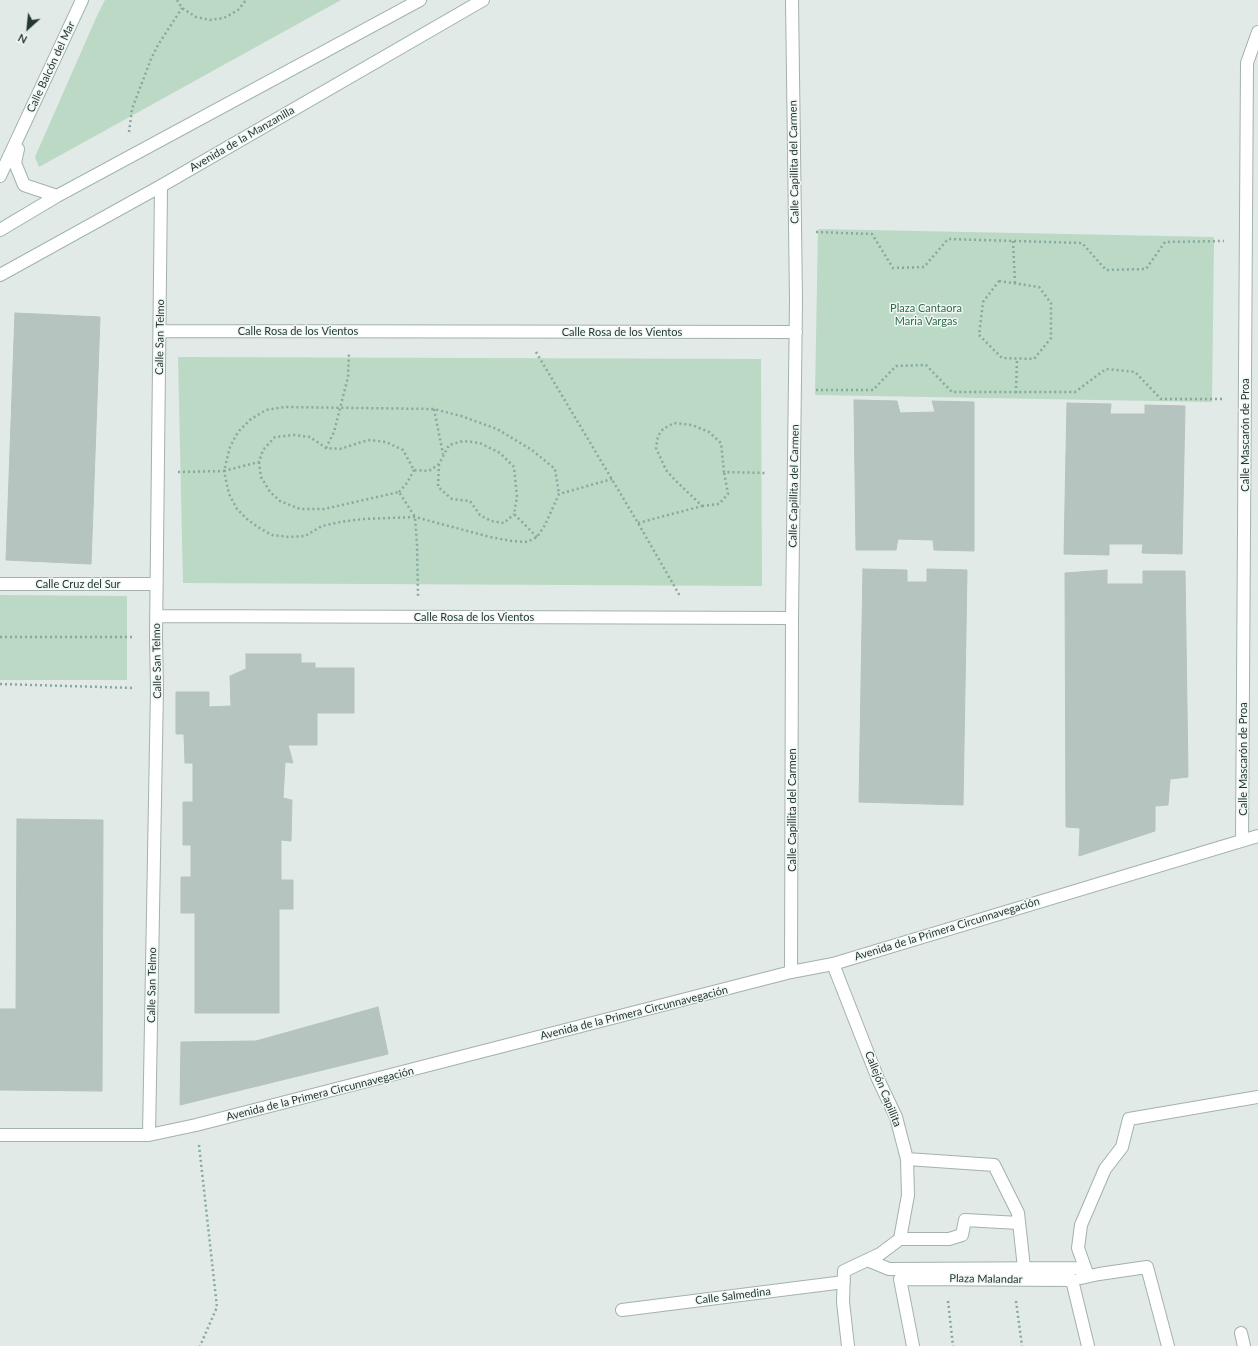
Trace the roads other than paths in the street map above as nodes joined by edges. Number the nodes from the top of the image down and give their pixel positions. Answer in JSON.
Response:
{"nodes":[{"id":1,"x":82,"y":0,"type":"edge"},
{"id":2,"x":420,"y":0,"type":"edge"},
{"id":3,"x":483,"y":0,"type":"edge"},
{"id":4,"x":792,"y":0,"type":"edge"},
{"id":5,"x":1258,"y":32,"type":"edge"},
{"id":6,"x":20,"y":134,"type":"junction"},
{"id":7,"x":0,"y":176,"type":"edge"},
{"id":8,"x":161,"y":186,"type":"junction"},
{"id":9,"x":57,"y":196,"type":"junction"},
{"id":10,"x":0,"y":230,"type":"edge"},
{"id":11,"x":0,"y":275,"type":"edge"},
{"id":12,"x":160,"y":331,"type":"junction"},
{"id":13,"x":796,"y":332,"type":"junction"},
{"id":14,"x":0,"y":584,"type":"edge"},
{"id":15,"x":156,"y":584,"type":"junction"},
{"id":16,"x":156,"y":616,"type":"junction"},
{"id":17,"x":792,"y":618,"type":"junction"},
{"id":18,"x":1258,"y":836,"type":"edge"},
{"id":19,"x":1242,"y":840,"type":"junction"},
{"id":20,"x":833,"y":964,"type":"junction"},
{"id":21,"x":791,"y":972,"type":"junction"},
{"id":22,"x":1258,"y":1097,"type":"edge"},
{"id":23,"x":0,"y":1135,"type":"edge"},
{"id":24,"x":149,"y":1136,"type":"junction"},
{"id":25,"x":907,"y":1159,"type":"junction"},
{"id":26,"x":1019,"y":1223,"type":"junction"},
{"id":27,"x":900,"y":1239,"type":"junction"},
{"id":28,"x":867,"y":1260,"type":"junction"},
{"id":29,"x":1024,"y":1268,"type":"junction"},
{"id":30,"x":1086,"y":1272,"type":"junction"},
{"id":31,"x":844,"y":1282,"type":"junction"},
{"id":32,"x":622,"y":1310,"type":"dead end"},
{"id":33,"x":1241,"y":1333,"type":"dead end"},
{"id":34,"x":848,"y":1346,"type":"edge"},
{"id":35,"x":913,"y":1346,"type":"edge"},
{"id":36,"x":1088,"y":1346,"type":"edge"},
{"id":37,"x":1093,"y":1346,"type":"edge"},
{"id":38,"x":1168,"y":1346,"type":"edge"},
{"id":39,"x":1244,"y":1346,"type":"edge"}],
"edges":[{"from":1,"to":6,"type":"street","name":"Calle Balcón del Mar"},
{"from":2,"to":9,"type":"street"},
{"from":3,"to":8,"type":"street","name":"Avenida de la Manzanilla"},
{"from":4,"to":13,"type":"street","name":"Calle Capillita del Carmen"},
{"from":5,"to":19,"type":"street","name":"Calle Mascarón de Proa"},
{"from":6,"to":7,"type":"street","name":"Calle Balcón del Mar"},
{"from":6,"to":9,"type":"street","name":"Calle Balcón del Mar"},
{"from":8,"to":11,"type":"street","name":"Avenida de la Manzanilla"},
{"from":8,"to":12,"type":"street","name":"Calle San Telmo"},
{"from":9,"to":10,"type":"street"},
{"from":12,"to":13,"type":"street","name":"Calle Rosa de los Vientos"},
{"from":12,"to":15,"type":"street","name":"Calle San Telmo"},
{"from":13,"to":17,"type":"street","name":"Calle Capillita del Carmen"},
{"from":14,"to":15,"type":"street","name":"Calle Cruz del Sur"},
{"from":15,"to":16,"type":"street","name":"Calle San Telmo"},
{"from":16,"to":17,"type":"street","name":"Calle Rosa de los Vientos"},
{"from":16,"to":24,"type":"street","name":"Calle San Telmo"},
{"from":17,"to":21,"type":"street","name":"Calle Capillita del Carmen"},
{"from":18,"to":19,"type":"street","name":"Avenida de la Primera Circunnavegación"},
{"from":19,"to":20,"type":"street","name":"Avenida de la Primera Circunnavegación"},
{"from":20,"to":21,"type":"street","name":"Avenida de la Primera Circunnavegación"},
{"from":20,"to":25,"type":"street","name":"Callejón Capillita"},
{"from":21,"to":24,"type":"street","name":"Avenida de la Primera Circunnavegación"},
{"from":22,"to":30,"type":"street"},
{"from":23,"to":24,"type":"street","name":"Avenida de la Primera Circunnavegación"},
{"from":25,"to":26,"type":"street"},
{"from":25,"to":27,"type":"street","name":"Callejón Capillita"},
{"from":26,"to":27,"type":"street"},
{"from":26,"to":29,"type":"street"},
{"from":27,"to":28,"type":"street"},
{"from":28,"to":29,"type":"street","name":"Plaza Malandar"},
{"from":28,"to":31,"type":"street"},
{"from":29,"to":30,"type":"street","name":"Plaza Malandar"},
{"from":30,"to":37,"type":"street"},
{"from":30,"to":38,"type":"street","name":"Plaza Malandar"},
{"from":31,"to":32,"type":"street","name":"Calle Salmedina"},
{"from":31,"to":34,"type":"street"},
{"from":33,"to":39,"type":"street"},
{"from":35,"to":36,"type":"street","name":"Plaza Malandar"}]}
